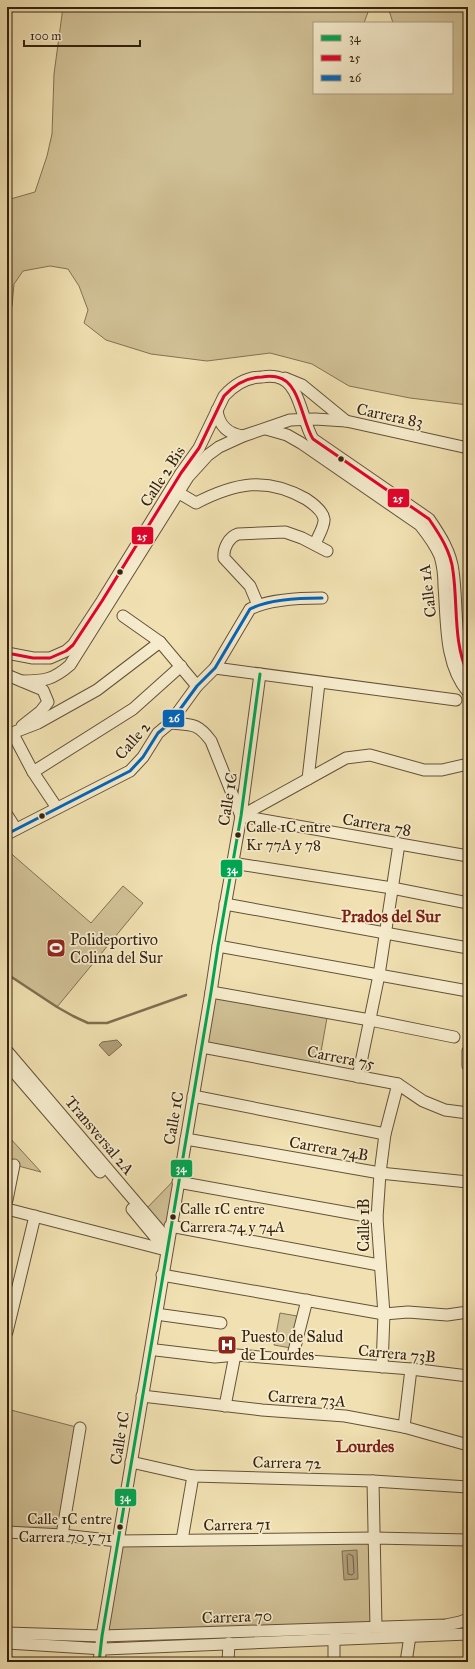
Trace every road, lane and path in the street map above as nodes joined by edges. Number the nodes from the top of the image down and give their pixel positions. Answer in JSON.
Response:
{"nodes":[{"id":1,"x":279,"y":377,"type":"junction"},
{"id":2,"x":216,"y":410,"type":"junction"},
{"id":3,"x":304,"y":420,"type":"junction"},
{"id":4,"x":346,"y":421,"type":"junction"},
{"id":5,"x":266,"y":429,"type":"junction"},
{"id":6,"x":243,"y":436,"type":"junction"},
{"id":7,"x":468,"y":448,"type":"edge"},
{"id":8,"x":179,"y":493,"type":"junction"},
{"id":9,"x":315,"y":544,"type":"junction"},
{"id":10,"x":327,"y":551,"type":"dead end"},
{"id":11,"x":322,"y":598,"type":"dead end"},
{"id":12,"x":258,"y":605,"type":"junction"},
{"id":13,"x":123,"y":616,"type":"dead end"},
{"id":14,"x":160,"y":642,"type":"junction"},
{"id":15,"x":7,"y":653,"type":"edge"},
{"id":16,"x":181,"y":666,"type":"junction"},
{"id":17,"x":215,"y":668,"type":"junction"},
{"id":18,"x":260,"y":674,"type":"junction"},
{"id":19,"x":468,"y":674,"type":"edge"},
{"id":20,"x":7,"y":675,"type":"edge"},
{"id":21,"x":22,"y":681,"type":"junction"},
{"id":22,"x":319,"y":683,"type":"junction"},
{"id":23,"x":197,"y":686,"type":"junction"},
{"id":24,"x":468,"y":692,"type":"edge"},
{"id":25,"x":456,"y":700,"type":"dead end"},
{"id":26,"x":170,"y":723,"type":"junction"},
{"id":27,"x":10,"y":735,"type":"edge"},
{"id":28,"x":468,"y":764,"type":"edge"},
{"id":29,"x":33,"y":772,"type":"junction"},
{"id":30,"x":308,"y":779,"type":"junction"},
{"id":31,"x":57,"y":808,"type":"junction"},
{"id":32,"x":7,"y":815,"type":"edge"},
{"id":33,"x":241,"y":816,"type":"junction"},
{"id":34,"x":11,"y":831,"type":"edge"},
{"id":35,"x":399,"y":844,"type":"junction"},
{"id":36,"x":468,"y":856,"type":"edge"},
{"id":37,"x":232,"y":863,"type":"junction"},
{"id":38,"x":392,"y":888,"type":"junction"},
{"id":39,"x":468,"y":903,"type":"edge"},
{"id":40,"x":225,"y":904,"type":"junction"},
{"id":41,"x":386,"y":933,"type":"junction"},
{"id":42,"x":218,"y":946,"type":"junction"},
{"id":43,"x":468,"y":948,"type":"edge"},
{"id":44,"x":379,"y":975,"type":"junction"},
{"id":45,"x":468,"y":991,"type":"edge"},
{"id":46,"x":211,"y":992,"type":"junction"},
{"id":47,"x":370,"y":1020,"type":"junction"},
{"id":48,"x":454,"y":1038,"type":"dead end"},
{"id":49,"x":202,"y":1047,"type":"junction"},
{"id":50,"x":7,"y":1050,"type":"edge"},
{"id":51,"x":468,"y":1051,"type":"edge"},
{"id":52,"x":7,"y":1064,"type":"edge"},
{"id":53,"x":468,"y":1066,"type":"edge"},
{"id":54,"x":358,"y":1077,"type":"junction"},
{"id":55,"x":398,"y":1084,"type":"junction"},
{"id":56,"x":193,"y":1096,"type":"junction"},
{"id":57,"x":468,"y":1113,"type":"edge"},
{"id":58,"x":385,"y":1134,"type":"junction"},
{"id":59,"x":186,"y":1139,"type":"junction"},
{"id":60,"x":14,"y":1165,"type":"dead end"},
{"id":61,"x":380,"y":1173,"type":"junction"},
{"id":62,"x":178,"y":1182,"type":"junction"},
{"id":63,"x":468,"y":1182,"type":"edge"},
{"id":64,"x":7,"y":1200,"type":"edge"},
{"id":65,"x":7,"y":1209,"type":"edge"},
{"id":66,"x":35,"y":1216,"type":"junction"},
{"id":67,"x":377,"y":1218,"type":"junction"},
{"id":68,"x":170,"y":1226,"type":"junction"},
{"id":69,"x":167,"y":1245,"type":"junction"},
{"id":70,"x":379,"y":1265,"type":"junction"},
{"id":71,"x":166,"y":1275,"type":"junction"},
{"id":72,"x":307,"y":1300,"type":"junction"},
{"id":73,"x":468,"y":1312,"type":"edge"},
{"id":74,"x":384,"y":1314,"type":"junction"},
{"id":75,"x":163,"y":1315,"type":"junction"},
{"id":76,"x":221,"y":1323,"type":"dead end"},
{"id":77,"x":7,"y":1332,"type":"edge"},
{"id":78,"x":156,"y":1350,"type":"junction"},
{"id":79,"x":235,"y":1355,"type":"junction"},
{"id":80,"x":292,"y":1359,"type":"junction"},
{"id":81,"x":382,"y":1367,"type":"junction"},
{"id":82,"x":411,"y":1369,"type":"junction"},
{"id":83,"x":468,"y":1376,"type":"edge"},
{"id":84,"x":145,"y":1396,"type":"junction"},
{"id":85,"x":225,"y":1406,"type":"junction"},
{"id":86,"x":80,"y":1428,"type":"dead end"},
{"id":87,"x":404,"y":1428,"type":"junction"},
{"id":88,"x":468,"y":1445,"type":"edge"},
{"id":89,"x":131,"y":1462,"type":"junction"},
{"id":90,"x":193,"y":1476,"type":"junction"},
{"id":91,"x":374,"y":1481,"type":"junction"},
{"id":92,"x":468,"y":1487,"type":"edge"},
{"id":93,"x":7,"y":1532,"type":"edge"},
{"id":94,"x":62,"y":1535,"type":"junction"},
{"id":95,"x":374,"y":1538,"type":"junction"},
{"id":96,"x":182,"y":1540,"type":"junction"},
{"id":97,"x":468,"y":1540,"type":"edge"},
{"id":98,"x":118,"y":1541,"type":"junction"},
{"id":99,"x":468,"y":1619,"type":"edge"},
{"id":100,"x":376,"y":1627,"type":"junction"},
{"id":101,"x":100,"y":1632,"type":"junction"},
{"id":102,"x":7,"y":1633,"type":"edge"},
{"id":103,"x":468,"y":1634,"type":"edge"},
{"id":104,"x":410,"y":1636,"type":"junction"},
{"id":105,"x":334,"y":1639,"type":"junction"},
{"id":106,"x":7,"y":1643,"type":"edge"},
{"id":107,"x":229,"y":1643,"type":"junction"},
{"id":108,"x":100,"y":1648,"type":"junction"},
{"id":109,"x":99,"y":1662,"type":"edge"},
{"id":110,"x":228,"y":1662,"type":"edge"},
{"id":111,"x":334,"y":1662,"type":"edge"},
{"id":112,"x":406,"y":1662,"type":"edge"}],
"edges":[{"from":1,"to":2,"type":"street","name":"Calle 2 Bis"},
{"from":1,"to":3,"type":"street","name":"Calle 1A"},
{"from":1,"to":4,"type":"street","name":"Calle 2 Bis"},
{"from":2,"to":6,"type":"street"},
{"from":2,"to":15,"type":"street","name":"Calle 2 Bis"},
{"from":3,"to":4,"type":"street","name":"Carrera 83"},
{"from":3,"to":5,"type":"street","name":"Calle 2 Bis"},
{"from":3,"to":19,"type":"street","name":"Calle 1A"},
{"from":4,"to":7,"type":"street","name":"Carrera 83"},
{"from":5,"to":6,"type":"street","name":"Calle 2 Bis"},
{"from":5,"to":24,"type":"street","name":"Calle 1A"},
{"from":6,"to":8,"type":"street","name":"Calle 2 Bis"},
{"from":8,"to":9,"type":"street"},
{"from":8,"to":21,"type":"street","name":"Calle 2 Bis"},
{"from":9,"to":10,"type":"street"},
{"from":9,"to":12,"type":"street"},
{"from":11,"to":12,"type":"street"},
{"from":12,"to":17,"type":"street","name":"Calle 2"},
{"from":13,"to":14,"type":"street"},
{"from":14,"to":16,"type":"street"},
{"from":14,"to":27,"type":"street"},
{"from":16,"to":23,"type":"street"},
{"from":16,"to":29,"type":"street","name":"Calle 2"},
{"from":17,"to":18,"type":"street"},
{"from":17,"to":23,"type":"street","name":"Calle 2"},
{"from":18,"to":22,"type":"street"},
{"from":18,"to":33,"type":"street","name":"Calle 1C"},
{"from":20,"to":21,"type":"street"},
{"from":21,"to":27,"type":"street"},
{"from":22,"to":25,"type":"street"},
{"from":22,"to":30,"type":"street"},
{"from":23,"to":26,"type":"street","name":"Calle 2"},
{"from":26,"to":31,"type":"street","name":"Calle 2"},
{"from":26,"to":33,"type":"street"},
{"from":27,"to":29,"type":"street"},
{"from":28,"to":30,"type":"street"},
{"from":29,"to":31,"type":"street"},
{"from":30,"to":33,"type":"street"},
{"from":31,"to":34,"type":"street","name":"Calle 2"},
{"from":32,"to":34,"type":"street"},
{"from":33,"to":35,"type":"street","name":"Carrera 78"},
{"from":33,"to":37,"type":"street","name":"Calle 1C"},
{"from":35,"to":36,"type":"street","name":"Carrera 78"},
{"from":35,"to":38,"type":"street"},
{"from":37,"to":38,"type":"street"},
{"from":37,"to":40,"type":"street","name":"Calle 1C"},
{"from":38,"to":39,"type":"street"},
{"from":38,"to":41,"type":"street"},
{"from":40,"to":41,"type":"street"},
{"from":40,"to":42,"type":"street","name":"Calle 1C"},
{"from":41,"to":43,"type":"street"},
{"from":41,"to":44,"type":"street"},
{"from":42,"to":44,"type":"street"},
{"from":42,"to":46,"type":"street","name":"Calle 1C"},
{"from":44,"to":45,"type":"street"},
{"from":44,"to":47,"type":"street"},
{"from":46,"to":47,"type":"street"},
{"from":46,"to":49,"type":"street","name":"Calle 1C"},
{"from":47,"to":48,"type":"street"},
{"from":47,"to":54,"type":"street"},
{"from":49,"to":54,"type":"street","name":"Carrera 75"},
{"from":49,"to":56,"type":"street","name":"Calle 1C"},
{"from":50,"to":69,"type":"street","name":"Transversal 2A"},
{"from":51,"to":53,"type":"street"},
{"from":52,"to":69,"type":"street","name":"Transversal 2A"},
{"from":54,"to":55,"type":"street","name":"Carrera 75"},
{"from":55,"to":57,"type":"street","name":"Carrera 75"},
{"from":55,"to":58,"type":"street","name":"Calle 1B"},
{"from":56,"to":58,"type":"street"},
{"from":56,"to":59,"type":"street","name":"Calle 1C"},
{"from":58,"to":61,"type":"street","name":"Calle 1B"},
{"from":59,"to":61,"type":"street","name":"Carrera 74B"},
{"from":59,"to":62,"type":"street","name":"Calle 1C"},
{"from":60,"to":64,"type":"street"},
{"from":61,"to":63,"type":"street","name":"Carrera 74B"},
{"from":61,"to":67,"type":"street","name":"Calle 1B"},
{"from":62,"to":67,"type":"street"},
{"from":62,"to":68,"type":"street","name":"Calle 1C"},
{"from":65,"to":66,"type":"street"},
{"from":66,"to":69,"type":"street"},
{"from":66,"to":77,"type":"street"},
{"from":67,"to":70,"type":"street","name":"Calle 1B"},
{"from":68,"to":69,"type":"street","name":"Calle 1C"},
{"from":68,"to":70,"type":"street"},
{"from":69,"to":71,"type":"street","name":"Calle 1C"},
{"from":70,"to":74,"type":"street","name":"Calle 1B"},
{"from":71,"to":72,"type":"street"},
{"from":71,"to":75,"type":"street"},
{"from":71,"to":84,"type":"street","name":"Calle 1C"},
{"from":72,"to":74,"type":"street"},
{"from":72,"to":80,"type":"street"},
{"from":73,"to":74,"type":"street"},
{"from":74,"to":81,"type":"street","name":"Calle 1B"},
{"from":75,"to":76,"type":"street"},
{"from":75,"to":78,"type":"street"},
{"from":78,"to":79,"type":"street","name":"Carrera 73B"},
{"from":78,"to":84,"type":"street"},
{"from":79,"to":80,"type":"street","name":"Carrera 73B"},
{"from":79,"to":85,"type":"street"},
{"from":80,"to":81,"type":"street","name":"Carrera 73B"},
{"from":81,"to":82,"type":"street","name":"Carrera 73B"},
{"from":82,"to":83,"type":"street","name":"Carrera 73B"},
{"from":82,"to":87,"type":"street"},
{"from":84,"to":85,"type":"street","name":"Carrera 73A"},
{"from":84,"to":89,"type":"street","name":"Calle 1C"},
{"from":85,"to":87,"type":"street","name":"Carrera 73A"},
{"from":86,"to":94,"type":"street"},
{"from":87,"to":88,"type":"street","name":"Carrera 73A"},
{"from":89,"to":90,"type":"street","name":"Carrera 72"},
{"from":89,"to":98,"type":"street","name":"Calle 1C"},
{"from":90,"to":91,"type":"street","name":"Carrera 72"},
{"from":90,"to":96,"type":"street"},
{"from":91,"to":92,"type":"street","name":"Carrera 72"},
{"from":91,"to":95,"type":"street"},
{"from":93,"to":94,"type":"street","name":"Carrera 71"},
{"from":94,"to":98,"type":"street","name":"Carrera 71"},
{"from":95,"to":96,"type":"street","name":"Carrera 71"},
{"from":95,"to":97,"type":"street","name":"Carrera 71"},
{"from":95,"to":100,"type":"street"},
{"from":96,"to":98,"type":"street","name":"Carrera 71"},
{"from":98,"to":101,"type":"street","name":"Calle 1C"},
{"from":99,"to":100,"type":"street","name":"Carrera 70"},
{"from":100,"to":101,"type":"street","name":"Carrera 70"},
{"from":101,"to":102,"type":"street","name":"Carrera 70"},
{"from":101,"to":108,"type":"street","name":"Calle 1C"},
{"from":103,"to":104,"type":"street","name":"Carrera 70"},
{"from":104,"to":105,"type":"street","name":"Carrera 70"},
{"from":104,"to":112,"type":"street"},
{"from":105,"to":107,"type":"street","name":"Carrera 70"},
{"from":105,"to":111,"type":"street"},
{"from":106,"to":108,"type":"street","name":"Carrera 70"},
{"from":107,"to":108,"type":"street","name":"Carrera 70"},
{"from":107,"to":110,"type":"street"},
{"from":108,"to":109,"type":"street","name":"Calle 1C"}]}
